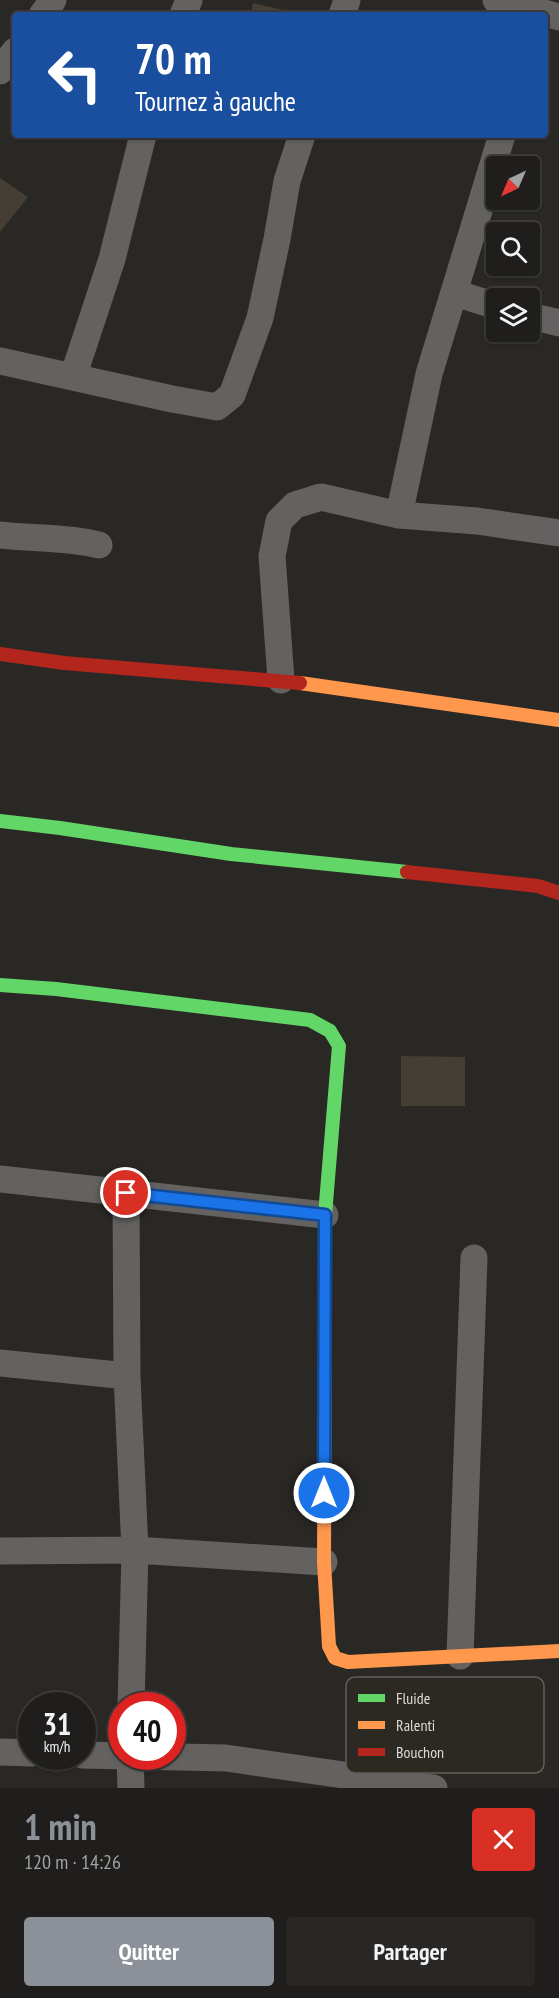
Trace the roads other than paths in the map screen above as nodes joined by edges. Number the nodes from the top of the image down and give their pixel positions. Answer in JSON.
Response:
{"nodes":[{"id":1,"x":496,"y":0,"type":"edge"},
{"id":2,"x":544,"y":11,"type":"edge"},
{"id":3,"x":12,"y":55,"type":"edge"},
{"id":4,"x":0,"y":70,"type":"edge"},
{"id":5,"x":142,"y":138,"type":"edge"},
{"id":6,"x":301,"y":138,"type":"edge"},
{"id":7,"x":501,"y":138,"type":"edge"},
{"id":8,"x":455,"y":293,"type":"junction"},
{"id":9,"x":486,"y":303,"type":"edge"},
{"id":10,"x":540,"y":318,"type":"edge"},
{"id":11,"x":559,"y":323,"type":"edge"},
{"id":12,"x":0,"y":361,"type":"edge"},
{"id":13,"x":73,"y":377,"type":"junction"},
{"id":14,"x":399,"y":515,"type":"junction"},
{"id":15,"x":559,"y":533,"type":"edge"},
{"id":16,"x":0,"y":535,"type":"edge"},
{"id":17,"x":99,"y":545,"type":"dead end"},
{"id":18,"x":0,"y":654,"type":"edge"},
{"id":19,"x":281,"y":680,"type":"junction"},
{"id":20,"x":559,"y":720,"type":"edge"},
{"id":21,"x":0,"y":822,"type":"edge"},
{"id":22,"x":559,"y":893,"type":"edge"},
{"id":23,"x":0,"y":985,"type":"edge"},
{"id":24,"x":0,"y":1179,"type":"edge"},
{"id":25,"x":126,"y":1193,"type":"junction"},
{"id":26,"x":325,"y":1215,"type":"junction"},
{"id":27,"x":474,"y":1258,"type":"dead end"},
{"id":28,"x":0,"y":1363,"type":"edge"},
{"id":29,"x":127,"y":1376,"type":"junction"},
{"id":30,"x":135,"y":1550,"type":"junction"},
{"id":31,"x":0,"y":1551,"type":"edge"},
{"id":32,"x":324,"y":1562,"type":"junction"},
{"id":33,"x":559,"y":1652,"type":"edge"},
{"id":34,"x":460,"y":1656,"type":"junction"},
{"id":35,"x":131,"y":1692,"type":"edge"},
{"id":36,"x":0,"y":1752,"type":"edge"},
{"id":37,"x":18,"y":1753,"type":"edge"},
{"id":38,"x":186,"y":1758,"type":"edge"},
{"id":39,"x":130,"y":1770,"type":"edge"},
{"id":40,"x":131,"y":1788,"type":"edge"},
{"id":41,"x":434,"y":1788,"type":"edge"}],
"edges":[{"from":1,"to":2,"type":"street"},
{"from":3,"to":4,"type":"street"},
{"from":5,"to":13,"type":"street"},
{"from":6,"to":13,"type":"street"},
{"from":7,"to":8,"type":"street"},
{"from":8,"to":9,"type":"street"},
{"from":8,"to":14,"type":"street"},
{"from":10,"to":11,"type":"street"},
{"from":12,"to":13,"type":"street"},
{"from":14,"to":15,"type":"street"},
{"from":14,"to":19,"type":"street"},
{"from":16,"to":17,"type":"street"},
{"from":18,"to":19,"type":"street"},
{"from":19,"to":20,"type":"street"},
{"from":21,"to":22,"type":"street"},
{"from":23,"to":26,"type":"street"},
{"from":24,"to":25,"type":"street"},
{"from":25,"to":26,"type":"street"},
{"from":25,"to":29,"type":"street"},
{"from":26,"to":32,"type":"street"},
{"from":27,"to":34,"type":"street"},
{"from":28,"to":29,"type":"street"},
{"from":29,"to":30,"type":"street"},
{"from":30,"to":31,"type":"street"},
{"from":30,"to":32,"type":"street"},
{"from":30,"to":35,"type":"street"},
{"from":32,"to":34,"type":"street"},
{"from":33,"to":34,"type":"street"},
{"from":36,"to":37,"type":"street"},
{"from":38,"to":41,"type":"street"},
{"from":39,"to":40,"type":"street"}]}
